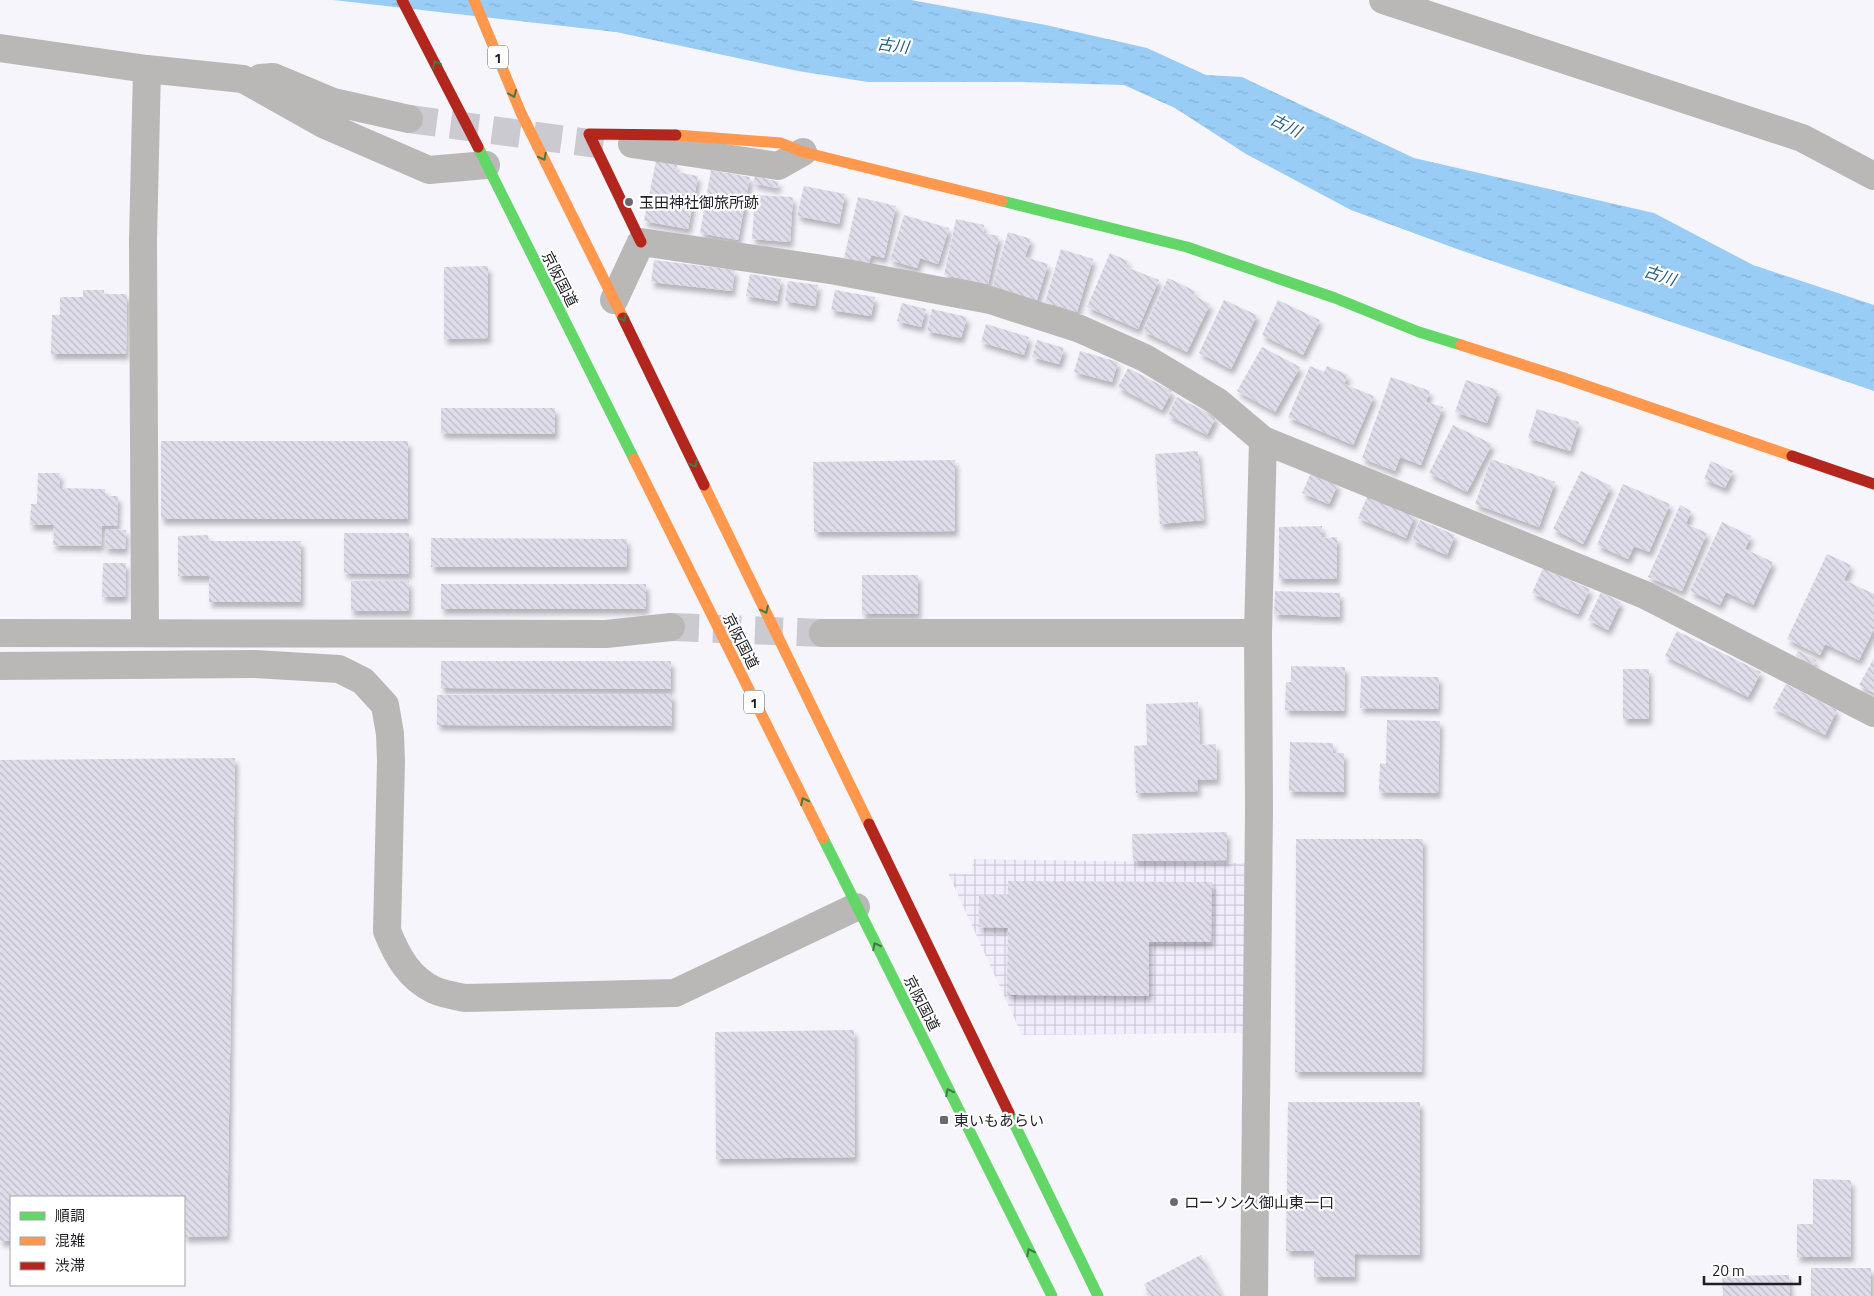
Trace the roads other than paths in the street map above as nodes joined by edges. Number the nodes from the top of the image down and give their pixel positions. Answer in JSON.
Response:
{"nodes":[{"id":1,"x":402,"y":0,"type":"edge"},
{"id":2,"x":474,"y":0,"type":"edge"},
{"id":3,"x":1383,"y":0,"type":"edge"},
{"id":4,"x":0,"y":48,"type":"edge"},
{"id":5,"x":147,"y":69,"type":"junction"},
{"id":6,"x":243,"y":79,"type":"junction"},
{"id":7,"x":408,"y":119,"type":"tunnel mouth"},
{"id":8,"x":604,"y":145,"type":"tunnel mouth"},
{"id":9,"x":803,"y":152,"type":"junction"},
{"id":10,"x":486,"y":165,"type":"junction"},
{"id":11,"x":1874,"y":176,"type":"edge"},
{"id":12,"x":641,"y":242,"type":"junction"},
{"id":13,"x":614,"y":300,"type":"junction"},
{"id":14,"x":1263,"y":440,"type":"junction"},
{"id":15,"x":1874,"y":484,"type":"edge"},
{"id":16,"x":671,"y":627,"type":"tunnel mouth"},
{"id":17,"x":145,"y":632,"type":"junction"},
{"id":18,"x":0,"y":633,"type":"edge"},
{"id":19,"x":823,"y":633,"type":"tunnel mouth"},
{"id":20,"x":1258,"y":633,"type":"junction"},
{"id":21,"x":0,"y":666,"type":"edge"},
{"id":22,"x":1874,"y":713,"type":"edge"},
{"id":23,"x":856,"y":907,"type":"junction"},
{"id":24,"x":1052,"y":1296,"type":"edge"},
{"id":25,"x":1098,"y":1296,"type":"edge"},
{"id":26,"x":1254,"y":1296,"type":"edge"}],
"edges":[{"from":10,"to":1,"type":"main road","name":"京阪国道","number":"1","one_way":true},
{"from":2,"to":13,"type":"main road","name":"京阪国道","number":"1","one_way":true},
{"from":3,"to":11,"type":"street"},
{"from":4,"to":5,"type":"street"},
{"from":5,"to":6,"type":"street"},
{"from":5,"to":17,"type":"street"},
{"from":6,"to":7,"type":"street"},
{"from":6,"to":10,"type":"street"},
{"from":8,"to":9,"type":"street"},
{"from":9,"to":12,"type":"main road"},
{"from":9,"to":15,"type":"main road"},
{"from":23,"to":10,"type":"main road","name":"京阪国道","number":"1","one_way":true},
{"from":12,"to":13,"type":"street"},
{"from":12,"to":14,"type":"street"},
{"from":13,"to":25,"type":"main road","name":"京阪国道","number":"1","one_way":true},
{"from":14,"to":20,"type":"street"},
{"from":14,"to":22,"type":"street"},
{"from":16,"to":17,"type":"street"},
{"from":17,"to":18,"type":"street"},
{"from":19,"to":20,"type":"street"},
{"from":20,"to":26,"type":"street"},
{"from":21,"to":23,"type":"street"},
{"from":24,"to":23,"type":"main road","name":"京阪国道","number":"1","one_way":true}]}
